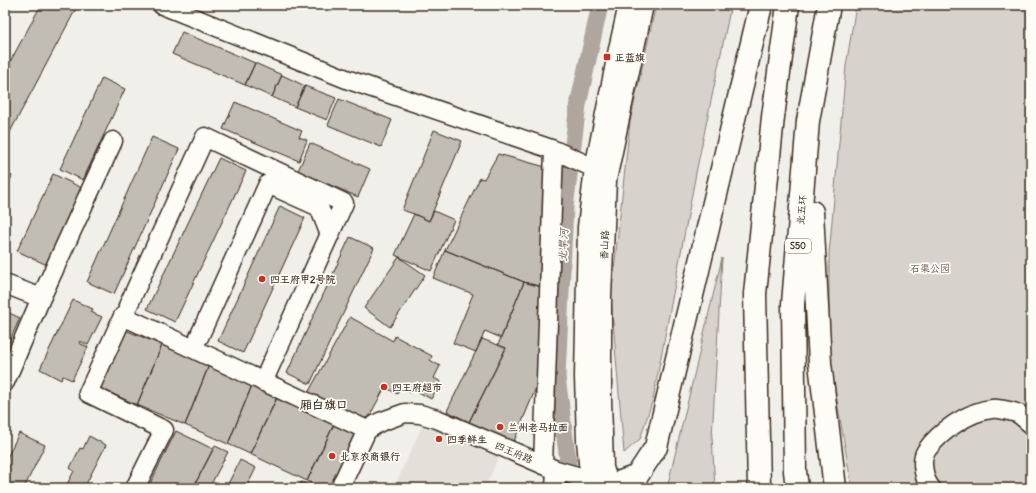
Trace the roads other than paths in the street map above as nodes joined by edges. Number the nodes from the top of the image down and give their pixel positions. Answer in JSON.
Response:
{"nodes":[{"id":1,"x":162,"y":5,"type":"edge"},
{"id":2,"x":628,"y":5,"type":"edge"},
{"id":3,"x":644,"y":5,"type":"edge"},
{"id":4,"x":761,"y":5,"type":"edge"},
{"id":5,"x":788,"y":5,"type":"edge"},
{"id":6,"x":829,"y":5,"type":"edge"},
{"id":7,"x":808,"y":121,"type":"junction"},
{"id":8,"x":113,"y":141,"type":"dead end"},
{"id":9,"x":554,"y":150,"type":"junction"},
{"id":10,"x":594,"y":168,"type":"junction"},
{"id":11,"x":330,"y":234,"type":"junction"},
{"id":12,"x":5,"y":284,"type":"edge"},
{"id":13,"x":41,"y":298,"type":"junction"},
{"id":14,"x":128,"y":306,"type":"dead end"},
{"id":15,"x":199,"y":337,"type":"dead end"},
{"id":16,"x":5,"y":382,"type":"edge"},
{"id":17,"x":263,"y":382,"type":"junction"},
{"id":18,"x":1031,"y":424,"type":"edge"},
{"id":19,"x":367,"y":430,"type":"junction"},
{"id":20,"x":555,"y":474,"type":"edge"},
{"id":21,"x":599,"y":484,"type":"edge"},
{"id":22,"x":135,"y":488,"type":"edge"},
{"id":23,"x":340,"y":488,"type":"edge"},
{"id":24,"x":759,"y":488,"type":"edge"},
{"id":25,"x":797,"y":488,"type":"edge"},
{"id":26,"x":835,"y":488,"type":"edge"},
{"id":27,"x":931,"y":488,"type":"edge"}],
"edges":[{"from":1,"to":9,"type":"street"},
{"from":2,"to":10,"type":"street","name":"香山路"},
{"from":3,"to":21,"type":"street","name":"香山路"},
{"from":4,"to":21,"type":"highway"},
{"from":5,"to":24,"type":"highway"},
{"from":6,"to":7,"type":"highway","name":"北五环","number":"S50"},
{"from":7,"to":25,"type":"highway","name":"北五环","number":"S50"},
{"from":7,"to":26,"type":"highway"},
{"from":8,"to":13,"type":"street"},
{"from":9,"to":10,"type":"street"},
{"from":9,"to":20,"type":"street"},
{"from":10,"to":21,"type":"street","name":"香山路"},
{"from":11,"to":14,"type":"street"},
{"from":11,"to":15,"type":"street"},
{"from":11,"to":17,"type":"street"},
{"from":12,"to":13,"type":"street"},
{"from":13,"to":16,"type":"street"},
{"from":17,"to":19,"type":"street"},
{"from":17,"to":22,"type":"street"},
{"from":18,"to":27,"type":"street"},
{"from":19,"to":20,"type":"street","name":"四王府路"},
{"from":19,"to":23,"type":"street"},
{"from":20,"to":21,"type":"street","name":"四王府路"}]}
